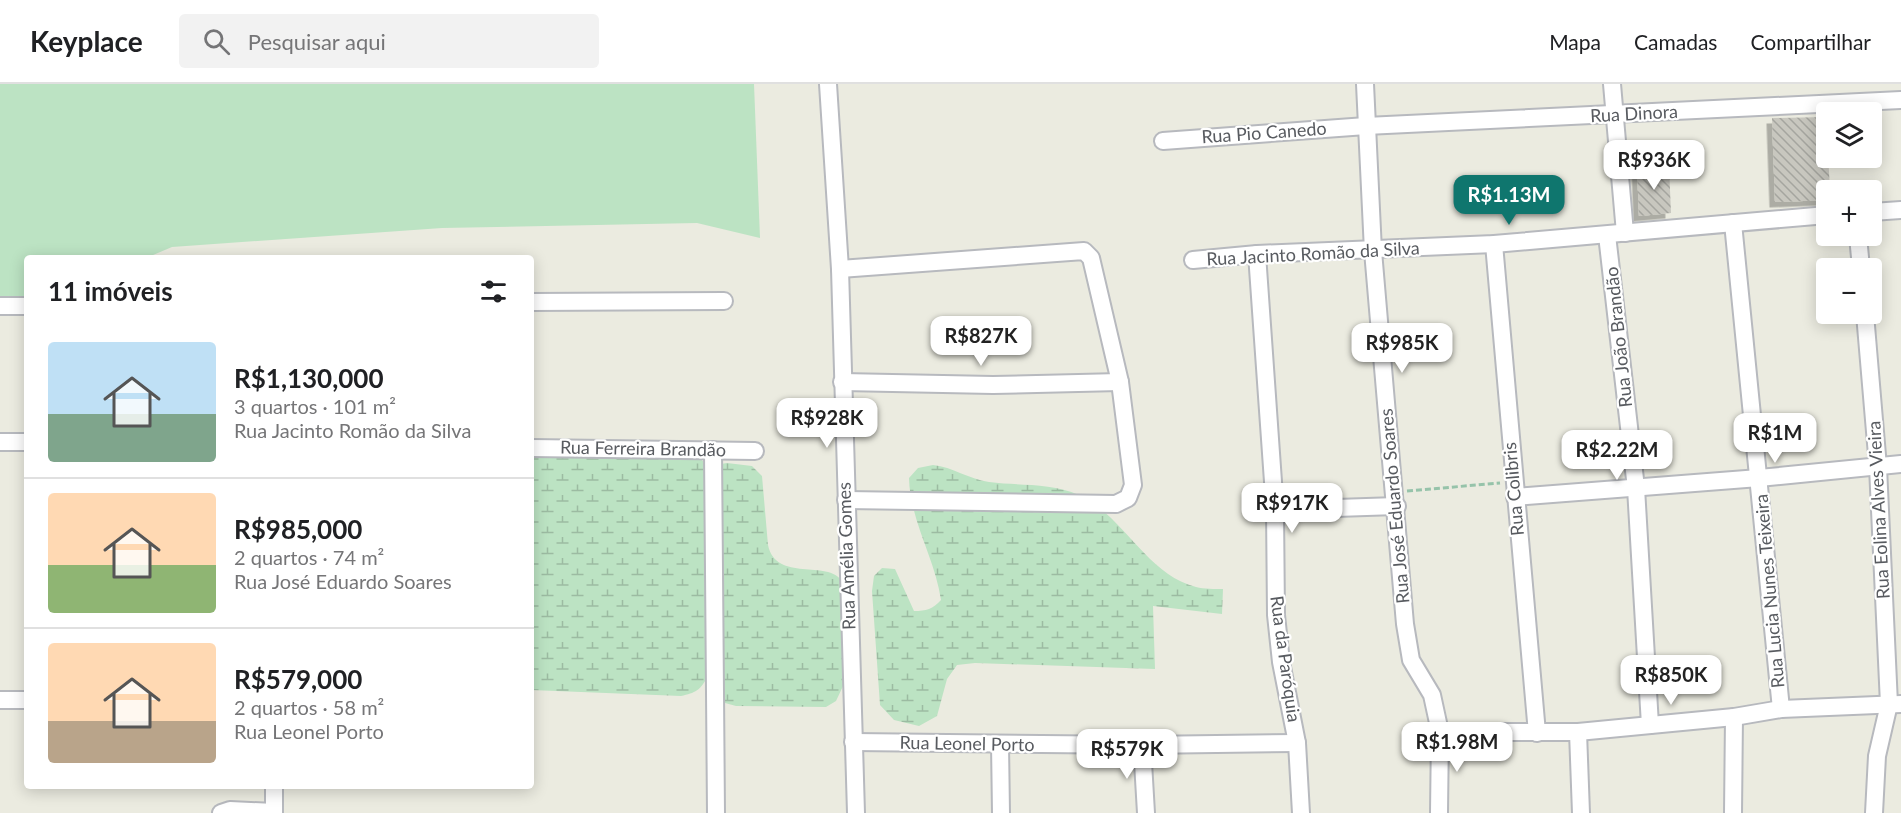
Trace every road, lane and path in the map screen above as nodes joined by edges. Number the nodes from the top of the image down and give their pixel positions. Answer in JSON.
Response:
{"nodes":[{"id":1,"x":828,"y":84,"type":"edge"},
{"id":2,"x":1365,"y":84,"type":"edge"},
{"id":3,"x":1612,"y":84,"type":"edge"},
{"id":4,"x":1901,"y":100,"type":"edge"},
{"id":5,"x":1613,"y":115,"type":"junction"},
{"id":6,"x":1366,"y":126,"type":"junction"},
{"id":7,"x":1163,"y":141,"type":"dead end"},
{"id":8,"x":1901,"y":210,"type":"edge"},
{"id":9,"x":1882,"y":211,"type":"edge"},
{"id":10,"x":1816,"y":216,"type":"edge"},
{"id":11,"x":1733,"y":223,"type":"junction"},
{"id":12,"x":1625,"y":233,"type":"junction"},
{"id":13,"x":1607,"y":235,"type":"junction"},
{"id":14,"x":1494,"y":244,"type":"junction"},
{"id":15,"x":1373,"y":251,"type":"junction"},
{"id":16,"x":1257,"y":254,"type":"junction"},
{"id":17,"x":1193,"y":260,"type":"dead end"},
{"id":18,"x":840,"y":269,"type":"junction"},
{"id":19,"x":724,"y":301,"type":"dead end"},
{"id":20,"x":534,"y":302,"type":"edge"},
{"id":21,"x":0,"y":306,"type":"edge"},
{"id":22,"x":24,"y":306,"type":"edge"},
{"id":23,"x":1866,"y":324,"type":"edge"},
{"id":24,"x":842,"y":382,"type":"junction"},
{"id":25,"x":1120,"y":382,"type":"junction"},
{"id":26,"x":0,"y":442,"type":"edge"},
{"id":27,"x":24,"y":442,"type":"edge"},
{"id":28,"x":534,"y":448,"type":"edge"},
{"id":29,"x":713,"y":450,"type":"junction"},
{"id":30,"x":755,"y":451,"type":"dead end"},
{"id":31,"x":1901,"y":464,"type":"edge"},
{"id":32,"x":1878,"y":467,"type":"junction"},
{"id":33,"x":1759,"y":478,"type":"junction"},
{"id":34,"x":1636,"y":488,"type":"junction"},
{"id":35,"x":1514,"y":489,"type":"junction"},
{"id":36,"x":1396,"y":499,"type":"junction"},
{"id":37,"x":846,"y":500,"type":"junction"},
{"id":38,"x":1275,"y":510,"type":"junction"},
{"id":39,"x":0,"y":700,"type":"edge"},
{"id":40,"x":24,"y":700,"type":"edge"},
{"id":41,"x":1895,"y":704,"type":"edge"},
{"id":42,"x":1781,"y":709,"type":"junction"},
{"id":43,"x":1734,"y":717,"type":"junction"},
{"id":44,"x":1650,"y":725,"type":"junction"},
{"id":45,"x":1440,"y":732,"type":"junction"},
{"id":46,"x":1578,"y":732,"type":"junction"},
{"id":47,"x":1537,"y":733,"type":"junction"},
{"id":48,"x":853,"y":742,"type":"junction"},
{"id":49,"x":1297,"y":743,"type":"junction"},
{"id":50,"x":1000,"y":744,"type":"junction"},
{"id":51,"x":1142,"y":745,"type":"junction"},
{"id":52,"x":274,"y":789,"type":"edge"},
{"id":53,"x":274,"y":812,"type":"edge"},
{"id":54,"x":221,"y":813,"type":"edge"},
{"id":55,"x":716,"y":813,"type":"edge"},
{"id":56,"x":856,"y":813,"type":"edge"},
{"id":57,"x":1000,"y":813,"type":"edge"},
{"id":58,"x":1146,"y":813,"type":"edge"},
{"id":59,"x":1300,"y":813,"type":"edge"},
{"id":60,"x":1439,"y":813,"type":"edge"},
{"id":61,"x":1581,"y":813,"type":"edge"},
{"id":62,"x":1733,"y":813,"type":"edge"},
{"id":63,"x":1874,"y":813,"type":"edge"}],
"edges":[{"from":1,"to":18,"type":"street","name":"Rua Amélia Gomes"},
{"from":2,"to":6,"type":"street","name":"Rua José Eduardo Soares"},
{"from":3,"to":5,"type":"street"},
{"from":4,"to":5,"type":"street","name":"Rua Dinora"},
{"from":5,"to":6,"type":"street","name":"Rua Dinora"},
{"from":5,"to":12,"type":"street"},
{"from":6,"to":7,"type":"street","name":"Rua Pio Canedo"},
{"from":6,"to":15,"type":"street","name":"Rua José Eduardo Soares"},
{"from":8,"to":9,"type":"street"},
{"from":10,"to":11,"type":"street","name":"Rua Jacinto Romão da Silva"},
{"from":11,"to":12,"type":"street","name":"Rua Jacinto Romão da Silva"},
{"from":11,"to":33,"type":"street","name":"Rua Lucia Nunes Teixeira"},
{"from":12,"to":13,"type":"street","name":"Rua Jacinto Romão da Silva"},
{"from":13,"to":14,"type":"street","name":"Rua Jacinto Romão da Silva"},
{"from":13,"to":34,"type":"street","name":"Rua João Brandão"},
{"from":14,"to":15,"type":"street","name":"Rua Jacinto Romão da Silva"},
{"from":14,"to":35,"type":"street","name":"Rua Colibris"},
{"from":15,"to":16,"type":"street","name":"Rua Jacinto Romão da Silva"},
{"from":15,"to":36,"type":"street","name":"Rua José Eduardo Soares"},
{"from":16,"to":17,"type":"street","name":"Rua Jacinto Romão da Silva"},
{"from":16,"to":38,"type":"street","name":"Rua da Paróquia"},
{"from":18,"to":24,"type":"street","name":"Rua Amélia Gomes"},
{"from":18,"to":25,"type":"street"},
{"from":19,"to":20,"type":"street"},
{"from":21,"to":22,"type":"street"},
{"from":23,"to":32,"type":"street","name":"Rua Eolina Alves Vieira"},
{"from":24,"to":25,"type":"street"},
{"from":24,"to":37,"type":"street","name":"Rua Amélia Gomes"},
{"from":25,"to":37,"type":"street"},
{"from":26,"to":27,"type":"street"},
{"from":28,"to":29,"type":"street","name":"Rua Ferreira Brandão"},
{"from":29,"to":30,"type":"street","name":"Rua Ferreira Brandão"},
{"from":29,"to":55,"type":"street"},
{"from":31,"to":32,"type":"street"},
{"from":32,"to":33,"type":"street"},
{"from":32,"to":41,"type":"street","name":"Rua Eolina Alves Vieira"},
{"from":33,"to":34,"type":"street"},
{"from":33,"to":42,"type":"street","name":"Rua Lucia Nunes Teixeira"},
{"from":34,"to":35,"type":"street"},
{"from":34,"to":44,"type":"street","name":"Rua João Brandão"},
{"from":35,"to":36,"type":"path"},
{"from":35,"to":47,"type":"street","name":"Rua Colibris"},
{"from":36,"to":38,"type":"street"},
{"from":36,"to":45,"type":"street","name":"Rua José Eduardo Soares"},
{"from":37,"to":48,"type":"street","name":"Rua Amélia Gomes"},
{"from":38,"to":49,"type":"street","name":"Rua da Paróquia"},
{"from":39,"to":40,"type":"street"},
{"from":41,"to":42,"type":"street"},
{"from":41,"to":63,"type":"street","name":"Rua Eolina Alves Vieira"},
{"from":42,"to":43,"type":"street"},
{"from":43,"to":44,"type":"street"},
{"from":43,"to":62,"type":"street"},
{"from":44,"to":46,"type":"street"},
{"from":45,"to":47,"type":"street"},
{"from":45,"to":60,"type":"street","name":"Rua José Eduardo Soares"},
{"from":46,"to":47,"type":"street"},
{"from":46,"to":61,"type":"street"},
{"from":48,"to":50,"type":"street","name":"Rua Leonel Porto"},
{"from":48,"to":56,"type":"street","name":"Rua Amélia Gomes"},
{"from":49,"to":51,"type":"street","name":"Rua Leonel Porto"},
{"from":49,"to":59,"type":"street","name":"Rua da Paróquia"},
{"from":50,"to":51,"type":"street","name":"Rua Leonel Porto"},
{"from":50,"to":57,"type":"street"},
{"from":51,"to":58,"type":"street"},
{"from":52,"to":53,"type":"street"},
{"from":53,"to":54,"type":"street"}]}
